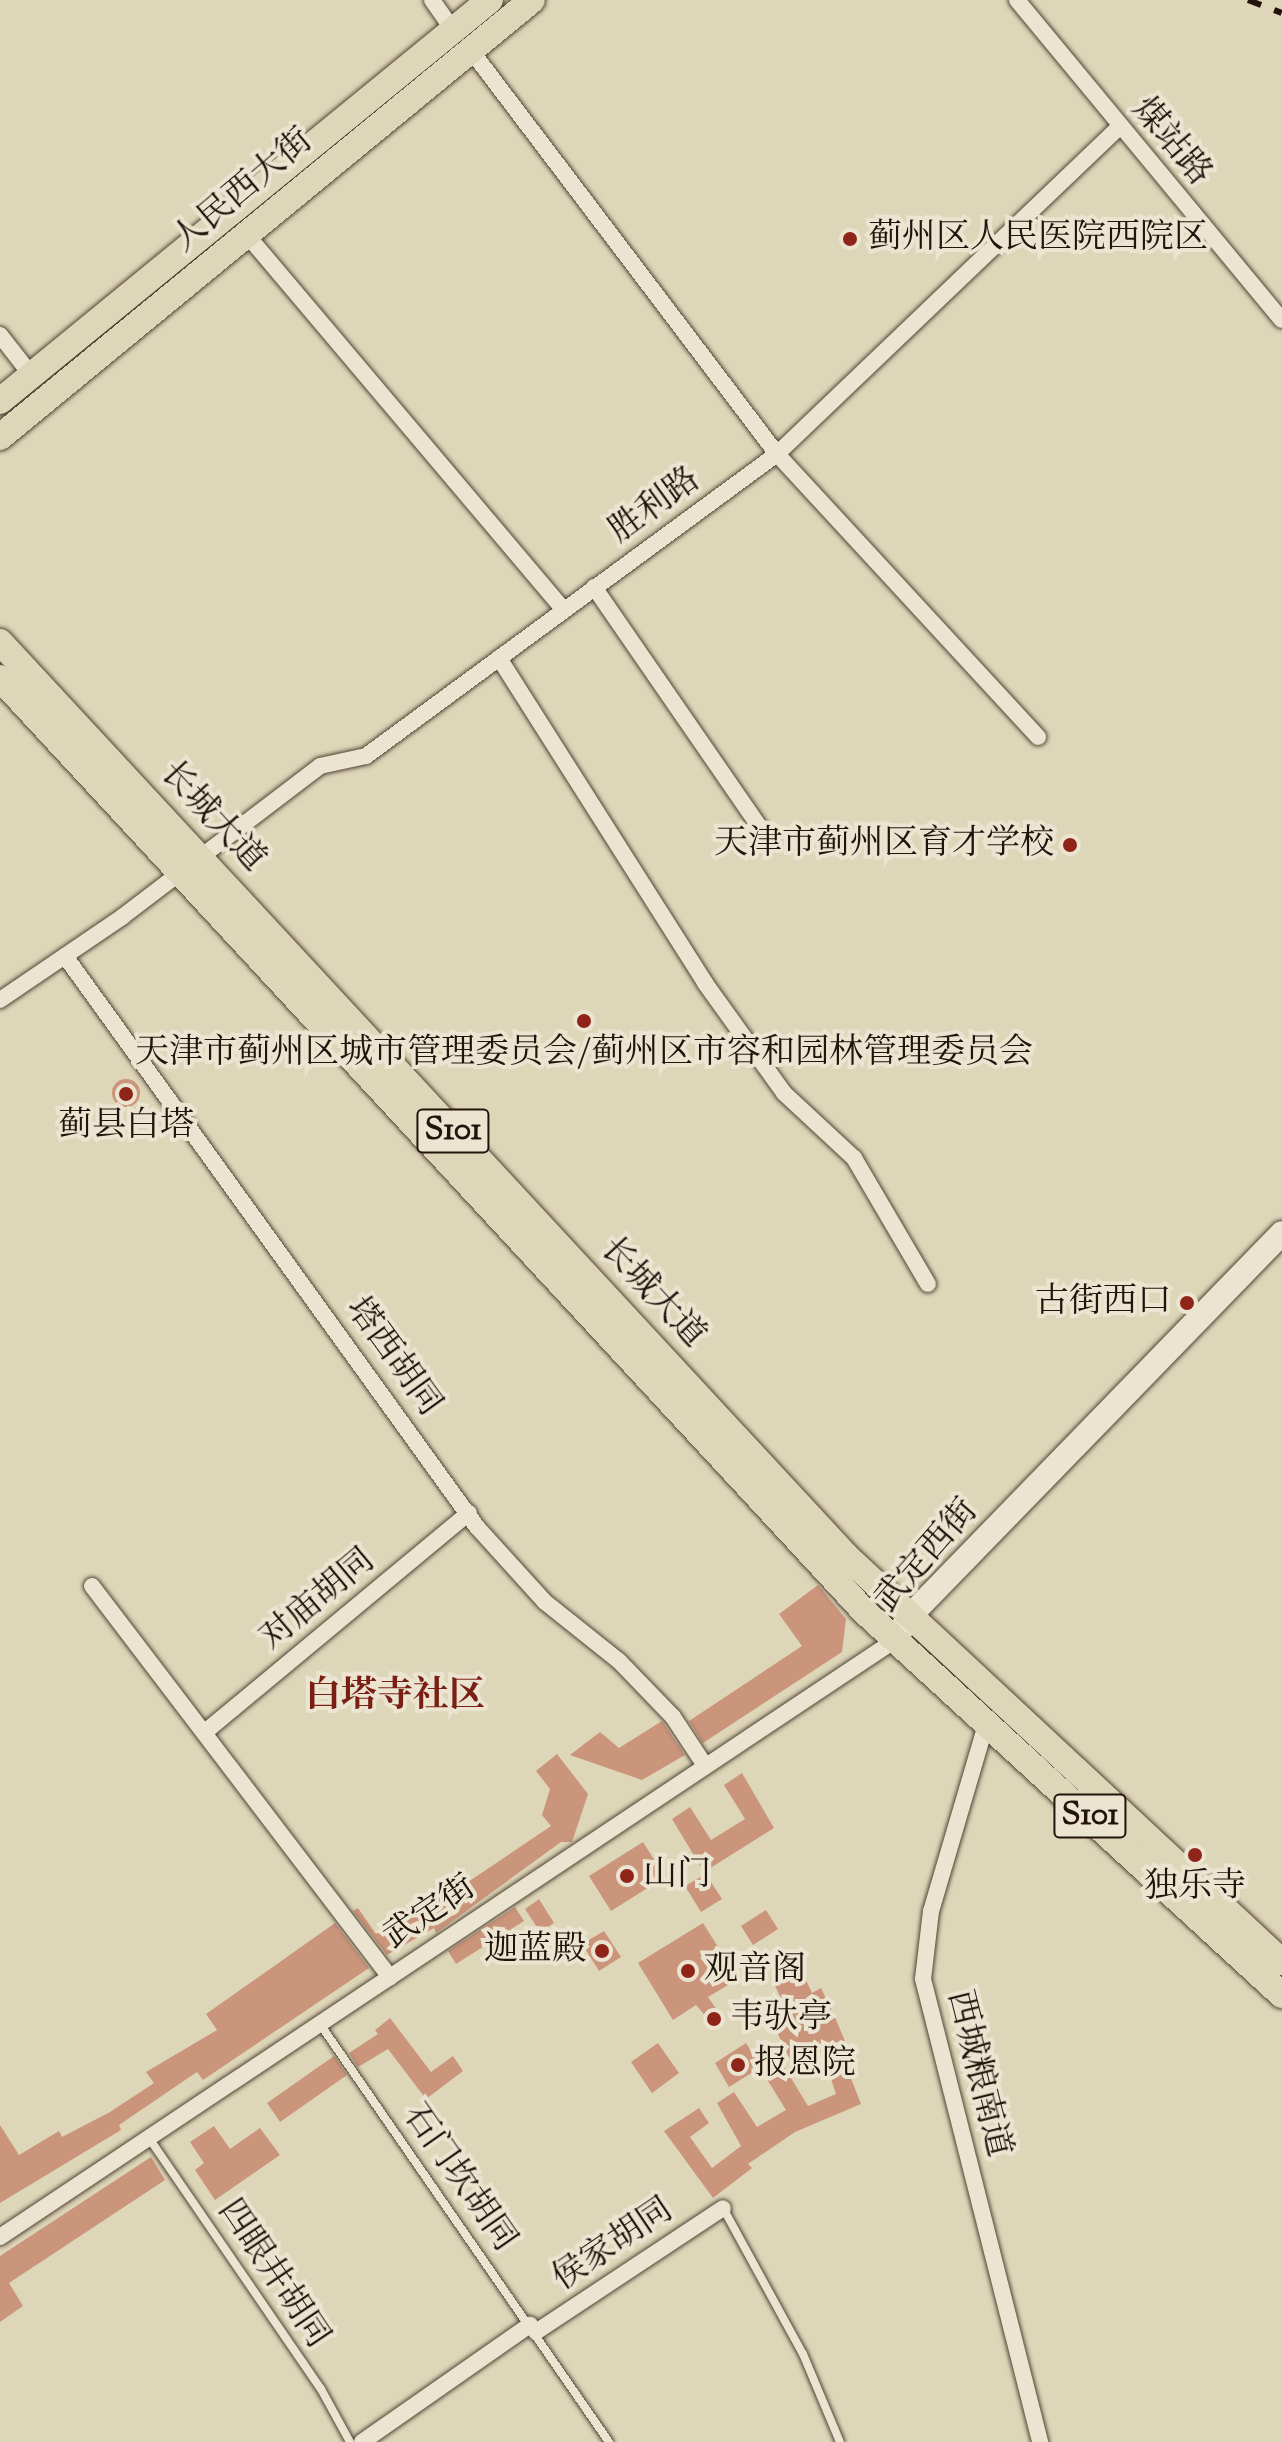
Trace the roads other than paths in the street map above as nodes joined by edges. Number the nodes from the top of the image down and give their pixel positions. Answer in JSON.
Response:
{"nodes":[{"id":1,"x":432,"y":0,"type":"edge"},
{"id":2,"x":490,"y":0,"type":"edge"},
{"id":3,"x":532,"y":0,"type":"edge"},
{"id":4,"x":1017,"y":0,"type":"edge"},
{"id":5,"x":461,"y":39,"type":"junction"},
{"id":6,"x":1119,"y":127,"type":"junction"},
{"id":7,"x":247,"y":235,"type":"junction"},
{"id":8,"x":1282,"y":320,"type":"edge"},
{"id":9,"x":0,"y":335,"type":"edge"},
{"id":10,"x":32,"y":376,"type":"junction"},
{"id":11,"x":0,"y":401,"type":"edge"},
{"id":12,"x":0,"y":437,"type":"edge"},
{"id":13,"x":777,"y":454,"type":"junction"},
{"id":14,"x":594,"y":587,"type":"junction"},
{"id":15,"x":562,"y":608,"type":"junction"},
{"id":16,"x":0,"y":642,"type":"edge"},
{"id":17,"x":499,"y":658,"type":"junction"},
{"id":18,"x":0,"y":678,"type":"edge"},
{"id":19,"x":1038,"y":737,"type":"dead end"},
{"id":20,"x":769,"y":841,"type":"dead end"},
{"id":21,"x":190,"y":863,"type":"junction"},
{"id":22,"x":65,"y":956,"type":"junction"},
{"id":23,"x":0,"y":1000,"type":"edge"},
{"id":24,"x":1282,"y":1233,"type":"edge"},
{"id":25,"x":1282,"y":1249,"type":"edge"},
{"id":26,"x":928,"y":1284,"type":"dead end"},
{"id":27,"x":469,"y":1513,"type":"junction"},
{"id":28,"x":92,"y":1586,"type":"dead end"},
{"id":29,"x":914,"y":1622,"type":"junction"},
{"id":30,"x":895,"y":1640,"type":"junction"},
{"id":31,"x":987,"y":1721,"type":"junction"},
{"id":32,"x":205,"y":1732,"type":"junction"},
{"id":33,"x":704,"y":1764,"type":"junction"},
{"id":34,"x":1282,"y":1962,"type":"edge"},
{"id":35,"x":390,"y":1977,"type":"junction"},
{"id":36,"x":1282,"y":1995,"type":"edge"},
{"id":37,"x":320,"y":2024,"type":"junction"},
{"id":38,"x":149,"y":2138,"type":"junction"},
{"id":39,"x":723,"y":2208,"type":"joint"},
{"id":40,"x":0,"y":2237,"type":"edge"},
{"id":41,"x":533,"y":2328,"type":"junction"},
{"id":42,"x":350,"y":2442,"type":"edge"},
{"id":43,"x":362,"y":2442,"type":"edge"},
{"id":44,"x":609,"y":2442,"type":"edge"},
{"id":45,"x":840,"y":2442,"type":"edge"},
{"id":46,"x":1040,"y":2442,"type":"edge"}],
"edges":[{"from":1,"to":5,"type":"street"},
{"from":2,"to":5,"type":"main road","name":"人民西大街"},
{"from":3,"to":5,"type":"main road","name":"人民西大街"},
{"from":4,"to":6,"type":"street","name":"煤站路"},
{"from":5,"to":7,"type":"main road","name":"人民西大街"},
{"from":5,"to":10,"type":"main road","name":"人民西大街"},
{"from":5,"to":13,"type":"street"},
{"from":6,"to":8,"type":"street","name":"煤站路"},
{"from":6,"to":13,"type":"street","name":"胜利路"},
{"from":7,"to":12,"type":"main road","name":"人民西大街"},
{"from":7,"to":15,"type":"street"},
{"from":9,"to":10,"type":"street"},
{"from":10,"to":11,"type":"main road","name":"人民西大街"},
{"from":13,"to":14,"type":"street","name":"胜利路"},
{"from":13,"to":19,"type":"street"},
{"from":14,"to":15,"type":"street","name":"胜利路"},
{"from":14,"to":20,"type":"street"},
{"from":15,"to":17,"type":"street","name":"胜利路"},
{"from":16,"to":21,"type":"main road","name":"长城大道","number":"S101"},
{"from":17,"to":21,"type":"street","name":"胜利路"},
{"from":17,"to":26,"type":"street"},
{"from":18,"to":21,"type":"main road","name":"长城大道","number":"S101"},
{"from":21,"to":22,"type":"street","name":"胜利路"},
{"from":21,"to":29,"type":"main road","name":"长城大道","number":"S101"},
{"from":21,"to":30,"type":"main road","name":"长城大道","number":"S101"},
{"from":22,"to":23,"type":"street","name":"胜利路"},
{"from":22,"to":27,"type":"street","name":"塔西胡同"},
{"from":24,"to":29,"type":"street","name":"武定西街"},
{"from":25,"to":29,"type":"street","name":"武定西街"},
{"from":27,"to":32,"type":"street","name":"对庙胡同"},
{"from":27,"to":33,"type":"street","name":"塔西胡同"},
{"from":28,"to":32,"type":"street"},
{"from":29,"to":30,"type":"street","name":"武定西街"},
{"from":29,"to":34,"type":"main road","name":"长城大道","number":"S101"},
{"from":30,"to":31,"type":"main road","name":"长城大道","number":"S101"},
{"from":30,"to":33,"type":"street","name":"武定街"},
{"from":31,"to":36,"type":"main road","name":"长城大道","number":"S101"},
{"from":31,"to":46,"type":"street","name":"西城粮南道"},
{"from":32,"to":35,"type":"street"},
{"from":33,"to":35,"type":"street","name":"武定街"},
{"from":35,"to":37,"type":"street","name":"武定街"},
{"from":37,"to":38,"type":"street","name":"武定街"},
{"from":37,"to":41,"type":"lane","name":"石门坎胡同"},
{"from":38,"to":40,"type":"street","name":"武定街"},
{"from":38,"to":42,"type":"lane","name":"四眼井胡同"},
{"from":39,"to":41,"type":"street","name":"侯家胡同"},
{"from":39,"to":45,"type":"lane"},
{"from":41,"to":43,"type":"street","name":"侯家胡同"},
{"from":41,"to":44,"type":"lane","name":"石门坎胡同"}]}
